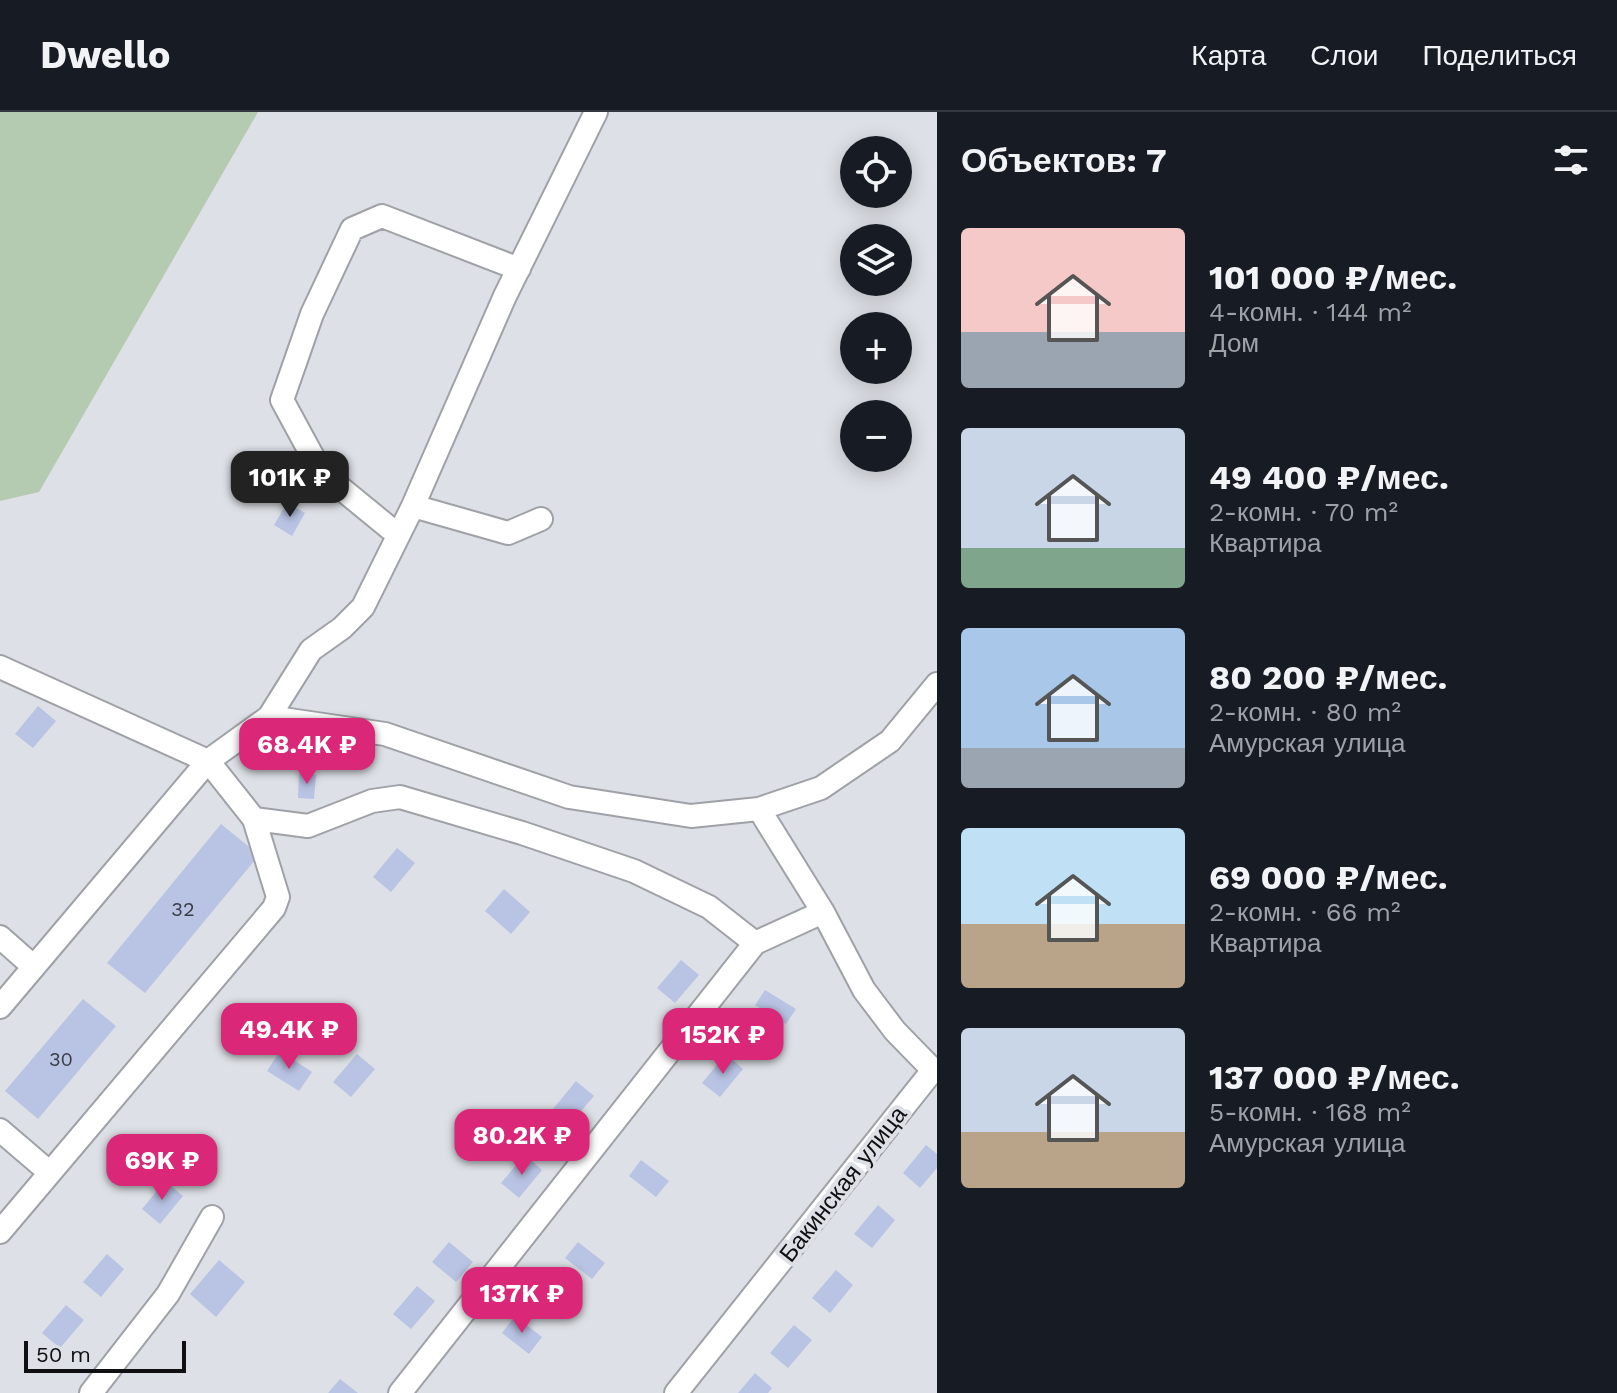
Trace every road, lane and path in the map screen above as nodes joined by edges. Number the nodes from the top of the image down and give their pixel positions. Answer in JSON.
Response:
{"nodes":[{"id":1,"x":596,"y":112,"type":"edge"},
{"id":2,"x":519,"y":269,"type":"junction"},
{"id":3,"x":413,"y":506,"type":"junction"},
{"id":4,"x":541,"y":519,"type":"dead end"},
{"id":5,"x":398,"y":535,"type":"junction"},
{"id":6,"x":0,"y":667,"type":"edge"},
{"id":7,"x":937,"y":684,"type":"edge"},
{"id":8,"x":269,"y":717,"type":"junction"},
{"id":9,"x":208,"y":761,"type":"junction"},
{"id":10,"x":759,"y":809,"type":"junction"},
{"id":11,"x":254,"y":819,"type":"junction"},
{"id":12,"x":823,"y":912,"type":"junction"},
{"id":13,"x":0,"y":937,"type":"edge"},
{"id":14,"x":755,"y":943,"type":"junction"},
{"id":15,"x":34,"y":967,"type":"junction"},
{"id":16,"x":0,"y":1007,"type":"edge"},
{"id":17,"x":935,"y":1071,"type":"edge"},
{"id":18,"x":0,"y":1130,"type":"edge"},
{"id":19,"x":49,"y":1172,"type":"junction"},
{"id":20,"x":212,"y":1217,"type":"dead end"},
{"id":21,"x":0,"y":1232,"type":"edge"},
{"id":22,"x":91,"y":1393,"type":"edge"},
{"id":23,"x":400,"y":1393,"type":"edge"},
{"id":24,"x":676,"y":1393,"type":"edge"}],
"edges":[{"from":1,"to":2,"type":"street"},
{"from":2,"to":3,"type":"street"},
{"from":2,"to":5,"type":"street"},
{"from":3,"to":4,"type":"street"},
{"from":3,"to":5,"type":"street"},
{"from":5,"to":8,"type":"street"},
{"from":6,"to":9,"type":"street"},
{"from":7,"to":10,"type":"street"},
{"from":8,"to":9,"type":"street"},
{"from":8,"to":10,"type":"street"},
{"from":9,"to":11,"type":"street"},
{"from":9,"to":15,"type":"street"},
{"from":10,"to":12,"type":"street","name":"Бакинская улица"},
{"from":11,"to":14,"type":"street"},
{"from":11,"to":19,"type":"street"},
{"from":12,"to":14,"type":"street"},
{"from":12,"to":17,"type":"street","name":"Бакинская улица"},
{"from":13,"to":15,"type":"street"},
{"from":14,"to":23,"type":"street"},
{"from":15,"to":16,"type":"street"},
{"from":17,"to":24,"type":"street","name":"Бакинская улица"},
{"from":18,"to":19,"type":"street"},
{"from":19,"to":21,"type":"street"},
{"from":20,"to":22,"type":"street"}]}
